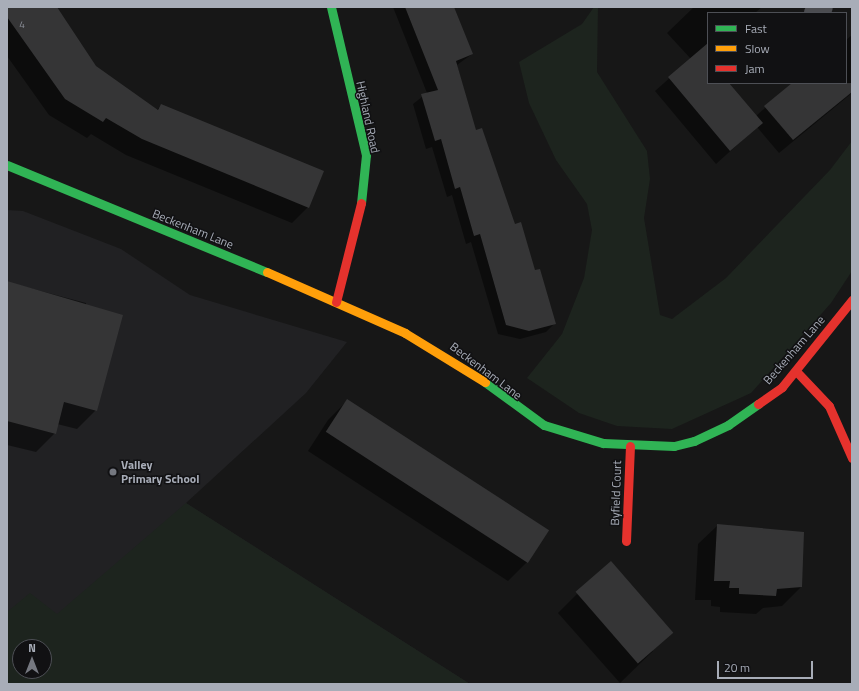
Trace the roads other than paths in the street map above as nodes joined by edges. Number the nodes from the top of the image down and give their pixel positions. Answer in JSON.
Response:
{"nodes":[{"id":1,"x":331,"y":7,"type":"edge"},
{"id":2,"x":7,"y":165,"type":"edge"},
{"id":3,"x":852,"y":300,"type":"edge"},
{"id":4,"x":336,"y":302,"type":"junction"},
{"id":5,"x":796,"y":370,"type":"junction"},
{"id":6,"x":630,"y":446,"type":"junction"},
{"id":7,"x":852,"y":458,"type":"edge"},
{"id":8,"x":626,"y":541,"type":"dead end"}],
"edges":[{"from":1,"to":4,"type":"main road","name":"Highland Road"},
{"from":2,"to":4,"type":"main road","name":"Beckenham Lane"},
{"from":3,"to":5,"type":"main road","name":"Beckenham Lane"},
{"from":4,"to":6,"type":"main road","name":"Beckenham Lane"},
{"from":5,"to":6,"type":"main road","name":"Beckenham Lane"},
{"from":5,"to":7,"type":"main road"},
{"from":6,"to":8,"type":"main road","name":"Byfield Court"}]}
